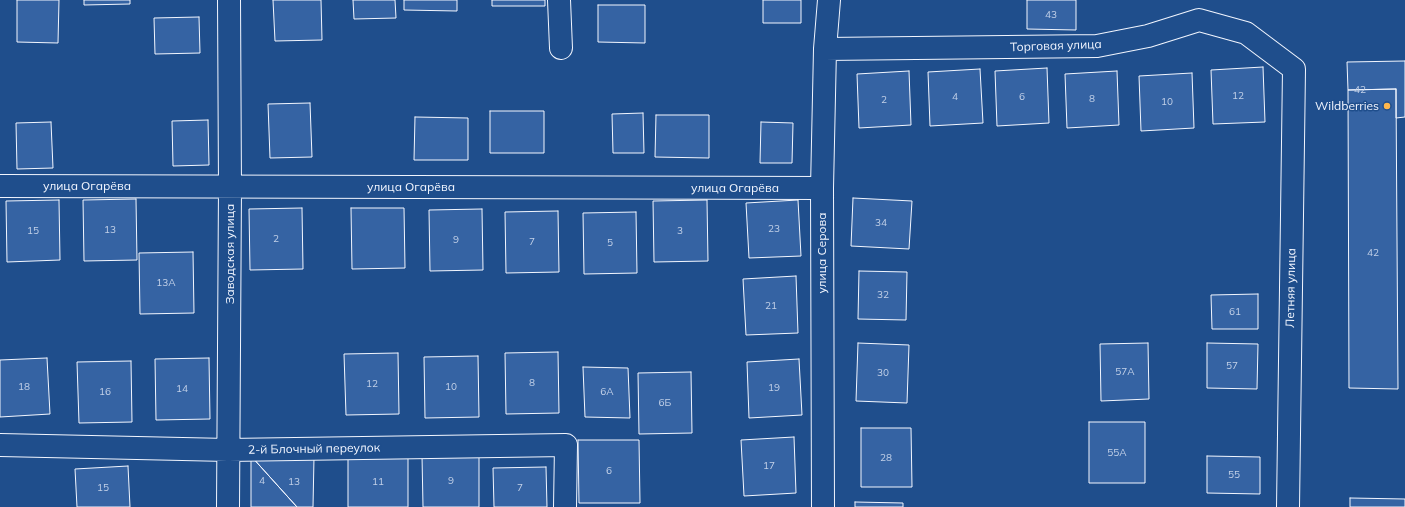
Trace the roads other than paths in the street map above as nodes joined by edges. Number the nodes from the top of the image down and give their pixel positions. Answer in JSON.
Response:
{"nodes":[{"id":1,"x":229,"y":0,"type":"edge"},
{"id":2,"x":559,"y":0,"type":"edge"},
{"id":3,"x":829,"y":0,"type":"edge"},
{"id":4,"x":561,"y":48,"type":"dead end"},
{"id":5,"x":825,"y":49,"type":"junction"},
{"id":6,"x":1294,"y":69,"type":"joint"},
{"id":7,"x":0,"y":186,"type":"edge"},
{"id":8,"x":230,"y":187,"type":"junction"},
{"id":9,"x":822,"y":188,"type":"junction"},
{"id":10,"x":0,"y":445,"type":"edge"},
{"id":11,"x":228,"y":450,"type":"junction"},
{"id":12,"x":228,"y":507,"type":"edge"},
{"id":13,"x":565,"y":507,"type":"edge"},
{"id":14,"x":823,"y":507,"type":"edge"},
{"id":15,"x":1288,"y":507,"type":"edge"}],
"edges":[{"from":1,"to":8,"type":"street","name":"Заводская улица"},
{"from":2,"to":4,"type":"street"},
{"from":3,"to":5,"type":"street","name":"улица Серова"},
{"from":5,"to":6,"type":"street","name":"Торговая улица"},
{"from":5,"to":9,"type":"street","name":"улица Серова"},
{"from":6,"to":15,"type":"street","name":"Летняя улица"},
{"from":7,"to":8,"type":"street","name":"улица Огарёва"},
{"from":8,"to":9,"type":"street","name":"улица Огарёва"},
{"from":8,"to":11,"type":"street","name":"Заводская улица"},
{"from":9,"to":14,"type":"street","name":"улица Серова"},
{"from":10,"to":11,"type":"street","name":"2-й Блочный переулок"},
{"from":11,"to":12,"type":"street","name":"Заводская улица"},
{"from":11,"to":13,"type":"street","name":"2-й Блочный переулок"}]}
